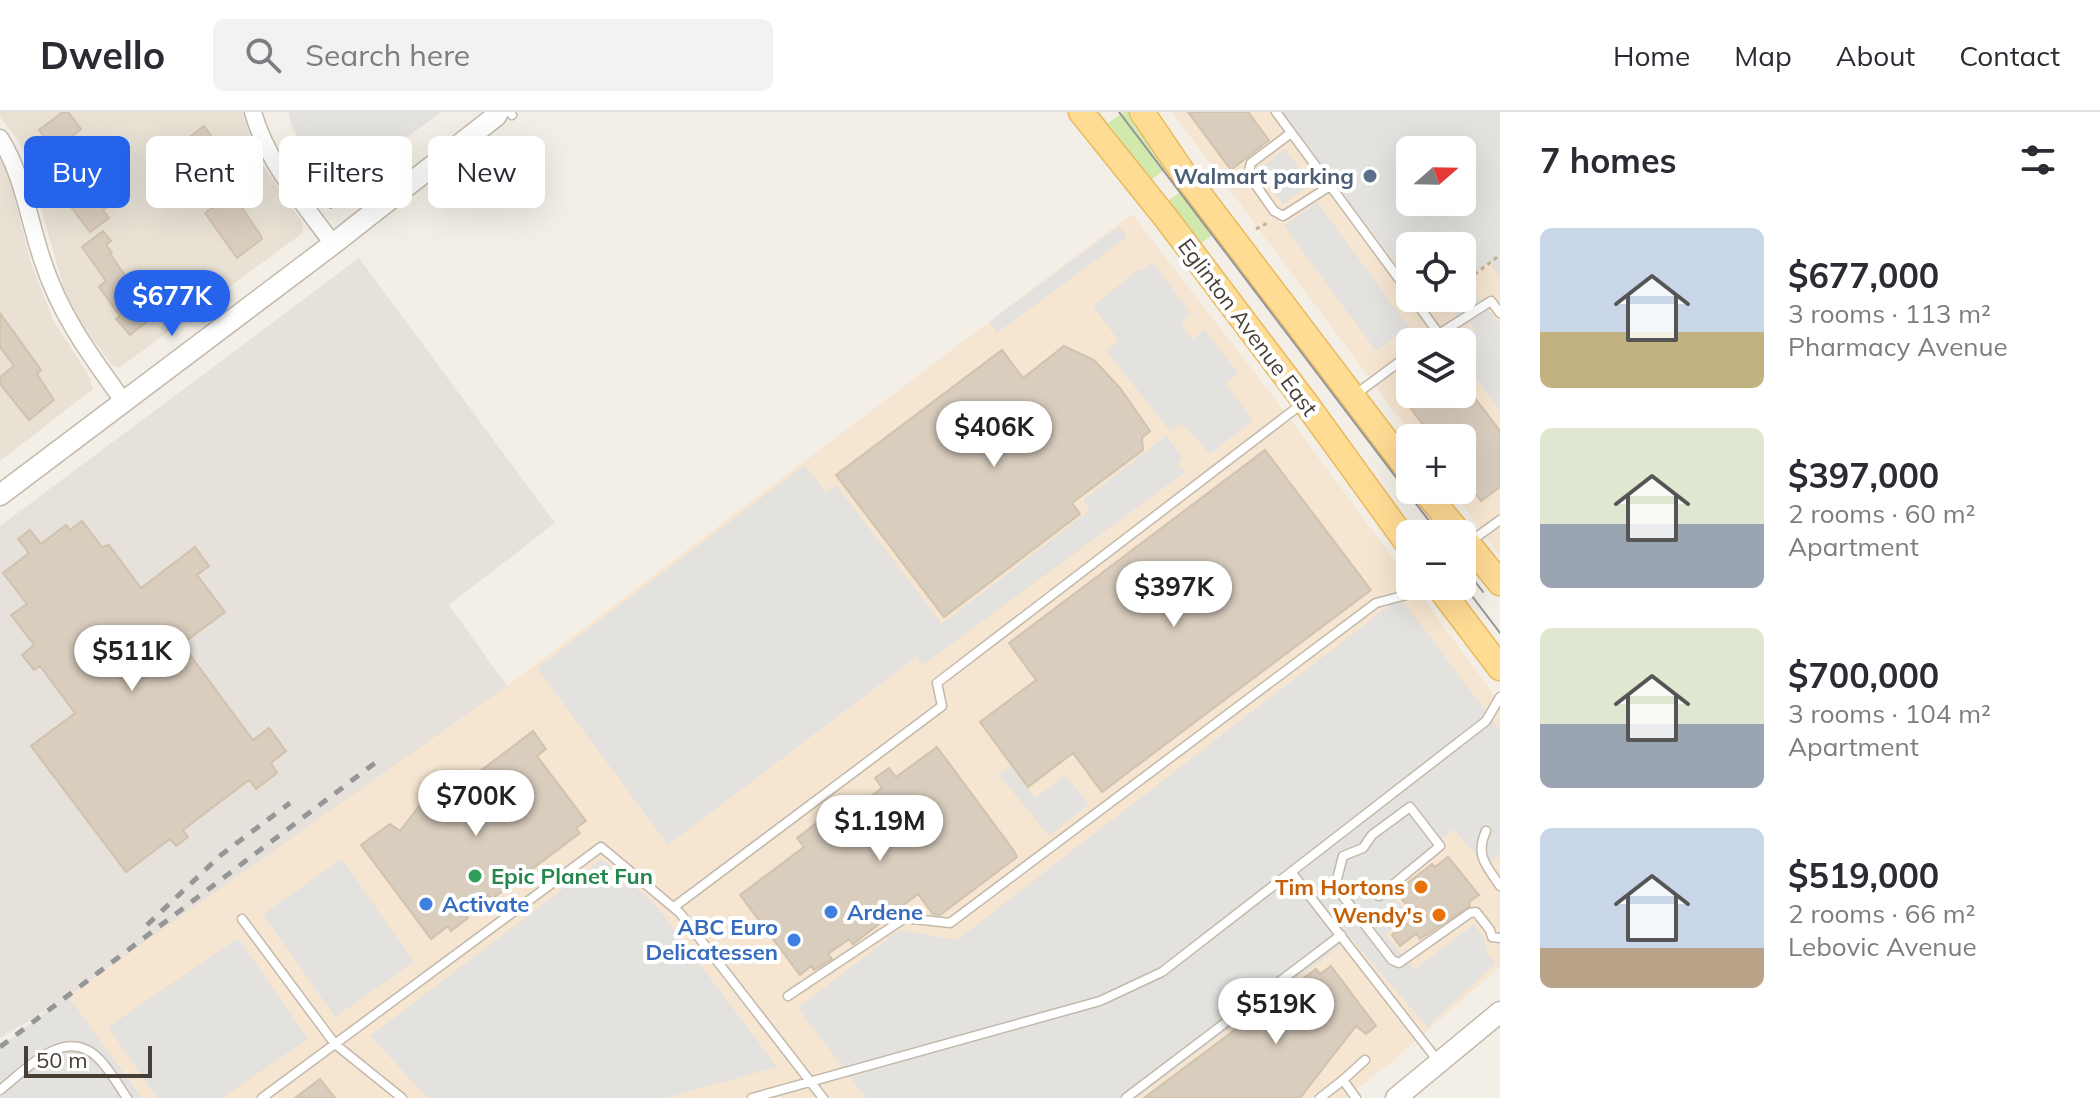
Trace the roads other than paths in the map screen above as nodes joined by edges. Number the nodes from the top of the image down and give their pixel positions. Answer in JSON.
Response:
{"nodes":[{"id":1,"x":253,"y":112,"type":"edge"},
{"id":2,"x":1081,"y":112,"type":"edge"},
{"id":3,"x":1142,"y":112,"type":"edge"},
{"id":4,"x":1276,"y":112,"type":"edge"},
{"id":5,"x":506,"y":113,"type":"edge"},
{"id":6,"x":1291,"y":133,"type":"junction"},
{"id":7,"x":0,"y":138,"type":"edge"},
{"id":8,"x":1330,"y":186,"type":"junction"},
{"id":9,"x":333,"y":244,"type":"junction"},
{"id":10,"x":1396,"y":276,"type":"edge"},
{"id":11,"x":1500,"y":313,"type":"edge"},
{"id":12,"x":1448,"y":328,"type":"edge"},
{"id":13,"x":1396,"y":364,"type":"edge"},
{"id":14,"x":1352,"y":396,"type":"junction"},
{"id":15,"x":124,"y":402,"type":"junction"},
{"id":16,"x":1305,"y":402,"type":"junction"},
{"id":17,"x":1396,"y":454,"type":"edge"},
{"id":18,"x":0,"y":495,"type":"edge"},
{"id":19,"x":1435,"y":504,"type":"edge"},
{"id":20,"x":1448,"y":520,"type":"edge"},
{"id":21,"x":1500,"y":520,"type":"edge"},
{"id":22,"x":1396,"y":528,"type":"edge"},
{"id":23,"x":1476,"y":532,"type":"edge"},
{"id":24,"x":1476,"y":554,"type":"edge"},
{"id":25,"x":1500,"y":583,"type":"edge"},
{"id":26,"x":1396,"y":598,"type":"edge"},
{"id":27,"x":1449,"y":600,"type":"edge"},
{"id":28,"x":1500,"y":668,"type":"edge"},
{"id":29,"x":1500,"y":697,"type":"edge"},
{"id":30,"x":1486,"y":831,"type":"dead end"},
{"id":31,"x":1291,"y":872,"type":"junction"},
{"id":32,"x":1500,"y":886,"type":"edge"},
{"id":33,"x":1379,"y":896,"type":"dead end"},
{"id":34,"x":674,"y":907,"type":"junction"},
{"id":35,"x":242,"y":919,"type":"dead end"},
{"id":36,"x":1341,"y":935,"type":"junction"},
{"id":37,"x":1496,"y":938,"type":"edge"},
{"id":38,"x":788,"y":996,"type":"dead end"},
{"id":39,"x":1500,"y":1012,"type":"edge"},
{"id":40,"x":335,"y":1044,"type":"junction"},
{"id":41,"x":1365,"y":1060,"type":"dead end"},
{"id":42,"x":1440,"y":1063,"type":"junction"},
{"id":43,"x":1343,"y":1080,"type":"junction"},
{"id":44,"x":811,"y":1082,"type":"junction"},
{"id":45,"x":0,"y":1090,"type":"edge"},
{"id":46,"x":127,"y":1098,"type":"edge"},
{"id":47,"x":262,"y":1098,"type":"edge"},
{"id":48,"x":402,"y":1098,"type":"edge"},
{"id":49,"x":752,"y":1098,"type":"edge"},
{"id":50,"x":823,"y":1098,"type":"edge"},
{"id":51,"x":1126,"y":1098,"type":"edge"},
{"id":52,"x":1320,"y":1098,"type":"edge"},
{"id":53,"x":1356,"y":1098,"type":"edge"},
{"id":54,"x":1396,"y":1098,"type":"edge"}],
"edges":[{"from":1,"to":9,"type":"street"},
{"from":2,"to":16,"type":"main road","name":"Eglinton Avenue East"},
{"from":3,"to":14,"type":"main road","name":"Eglinton Avenue East"},
{"from":4,"to":6,"type":"lane"},
{"from":5,"to":9,"type":"street"},
{"from":6,"to":8,"type":"lane"},
{"from":6,"to":8,"type":"lane"},
{"from":7,"to":15,"type":"street"},
{"from":8,"to":10,"type":"lane"},
{"from":9,"to":15,"type":"street"},
{"from":11,"to":12,"type":"lane"},
{"from":13,"to":14,"type":"lane"},
{"from":14,"to":17,"type":"main road","name":"Eglinton Avenue East"},
{"from":15,"to":18,"type":"street"},
{"from":16,"to":22,"type":"main road","name":"Eglinton Avenue East"},
{"from":16,"to":34,"type":"lane"},
{"from":19,"to":20,"type":"main road"},
{"from":21,"to":23,"type":"lane"},
{"from":24,"to":25,"type":"main road"},
{"from":26,"to":38,"type":"lane"},
{"from":27,"to":28,"type":"main road"},
{"from":29,"to":31,"type":"lane"},
{"from":30,"to":32,"type":"lane"},
{"from":31,"to":36,"type":"lane"},
{"from":31,"to":44,"type":"lane"},
{"from":33,"to":37,"type":"lane"},
{"from":34,"to":40,"type":"lane"},
{"from":34,"to":44,"type":"lane"},
{"from":35,"to":40,"type":"lane"},
{"from":36,"to":42,"type":"lane"},
{"from":36,"to":51,"type":"lane"},
{"from":39,"to":42,"type":"street"},
{"from":40,"to":47,"type":"lane"},
{"from":40,"to":48,"type":"lane"},
{"from":41,"to":43,"type":"lane"},
{"from":42,"to":54,"type":"street"},
{"from":43,"to":52,"type":"lane"},
{"from":43,"to":53,"type":"lane"},
{"from":44,"to":49,"type":"lane"},
{"from":44,"to":50,"type":"lane"},
{"from":45,"to":46,"type":"lane"}]}
